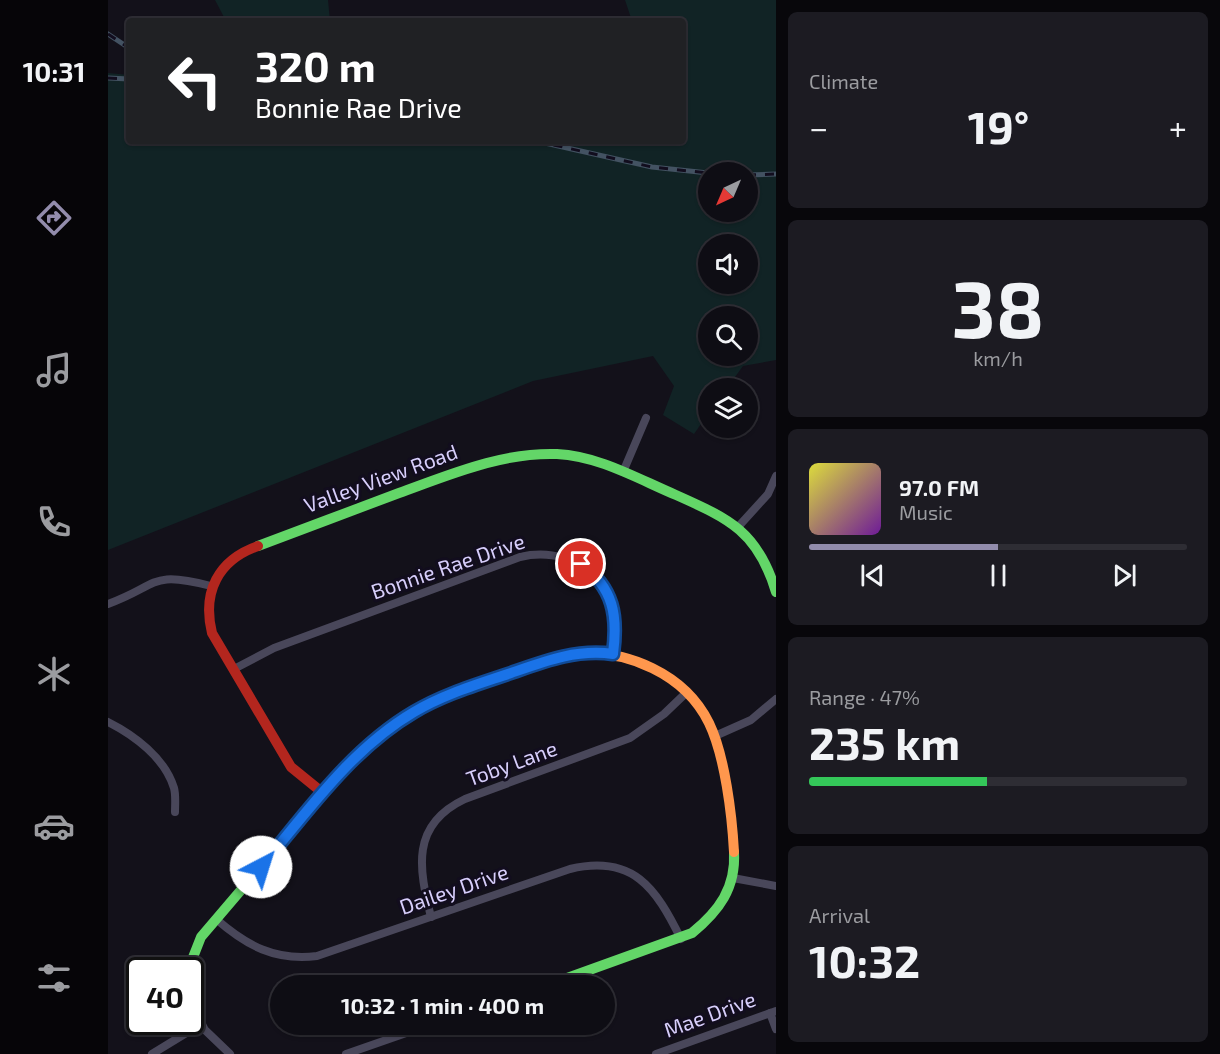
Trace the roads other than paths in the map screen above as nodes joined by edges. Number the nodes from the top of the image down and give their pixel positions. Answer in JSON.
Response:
{"nodes":[{"id":1,"x":646,"y":418,"type":"dead end"},
{"id":2,"x":623,"y":472,"type":"junction"},
{"id":3,"x":776,"y":476,"type":"edge"},
{"id":4,"x":738,"y":526,"type":"junction"},
{"id":5,"x":211,"y":586,"type":"junction"},
{"id":6,"x":776,"y":591,"type":"edge"},
{"id":7,"x":108,"y":604,"type":"edge"},
{"id":8,"x":613,"y":654,"type":"junction"},
{"id":9,"x":234,"y":669,"type":"junction"},
{"id":10,"x":687,"y":692,"type":"junction"},
{"id":11,"x":776,"y":699,"type":"edge"},
{"id":12,"x":108,"y":722,"type":"edge"},
{"id":13,"x":715,"y":736,"type":"junction"},
{"id":14,"x":323,"y":793,"type":"junction"},
{"id":15,"x":176,"y":812,"type":"dead end"},
{"id":16,"x":733,"y":878,"type":"junction"},
{"id":17,"x":776,"y":886,"type":"edge"},
{"id":18,"x":431,"y":917,"type":"junction"},
{"id":19,"x":216,"y":919,"type":"junction"},
{"id":20,"x":681,"y":939,"type":"junction"},
{"id":21,"x":193,"y":957,"type":"edge"},
{"id":22,"x":577,"y":975,"type":"edge"},
{"id":23,"x":773,"y":1012,"type":"edge"},
{"id":24,"x":204,"y":1028,"type":"edge"},
{"id":25,"x":776,"y":1029,"type":"edge"},
{"id":26,"x":183,"y":1035,"type":"edge"},
{"id":27,"x":402,"y":1035,"type":"edge"},
{"id":28,"x":374,"y":1045,"type":"junction"},
{"id":29,"x":675,"y":1051,"type":"edge"},
{"id":30,"x":152,"y":1054,"type":"edge"},
{"id":31,"x":230,"y":1054,"type":"edge"},
{"id":32,"x":346,"y":1054,"type":"edge"},
{"id":33,"x":377,"y":1054,"type":"edge"},
{"id":34,"x":656,"y":1054,"type":"edge"}],
"edges":[{"from":1,"to":2,"type":"street"},
{"from":2,"to":4,"type":"street","name":"Valley View Road"},
{"from":2,"to":5,"type":"street","name":"Valley View Road"},
{"from":3,"to":4,"type":"street"},
{"from":4,"to":6,"type":"street","name":"Valley View Road"},
{"from":5,"to":7,"type":"street"},
{"from":5,"to":9,"type":"street","name":"Valley View Road"},
{"from":8,"to":9,"type":"street","name":"Bonnie Rae Drive"},
{"from":8,"to":10,"type":"street"},
{"from":8,"to":14,"type":"street"},
{"from":9,"to":14,"type":"street","name":"Valley View Road"},
{"from":10,"to":13,"type":"street"},
{"from":10,"to":18,"type":"street","name":"Toby Lane"},
{"from":11,"to":13,"type":"street"},
{"from":12,"to":15,"type":"street"},
{"from":13,"to":16,"type":"street"},
{"from":14,"to":19,"type":"street"},
{"from":16,"to":17,"type":"street"},
{"from":16,"to":20,"type":"street"},
{"from":18,"to":19,"type":"street","name":"Dailey Drive"},
{"from":18,"to":20,"type":"street","name":"Dailey Drive"},
{"from":19,"to":21,"type":"street"},
{"from":20,"to":22,"type":"street"},
{"from":23,"to":25,"type":"street"},
{"from":23,"to":29,"type":"street","name":"Mae Drive"},
{"from":24,"to":31,"type":"street"},
{"from":26,"to":30,"type":"street"},
{"from":27,"to":28,"type":"street"},
{"from":28,"to":32,"type":"street"},
{"from":28,"to":33,"type":"street"},
{"from":29,"to":34,"type":"street","name":"Mae Drive"}]}
